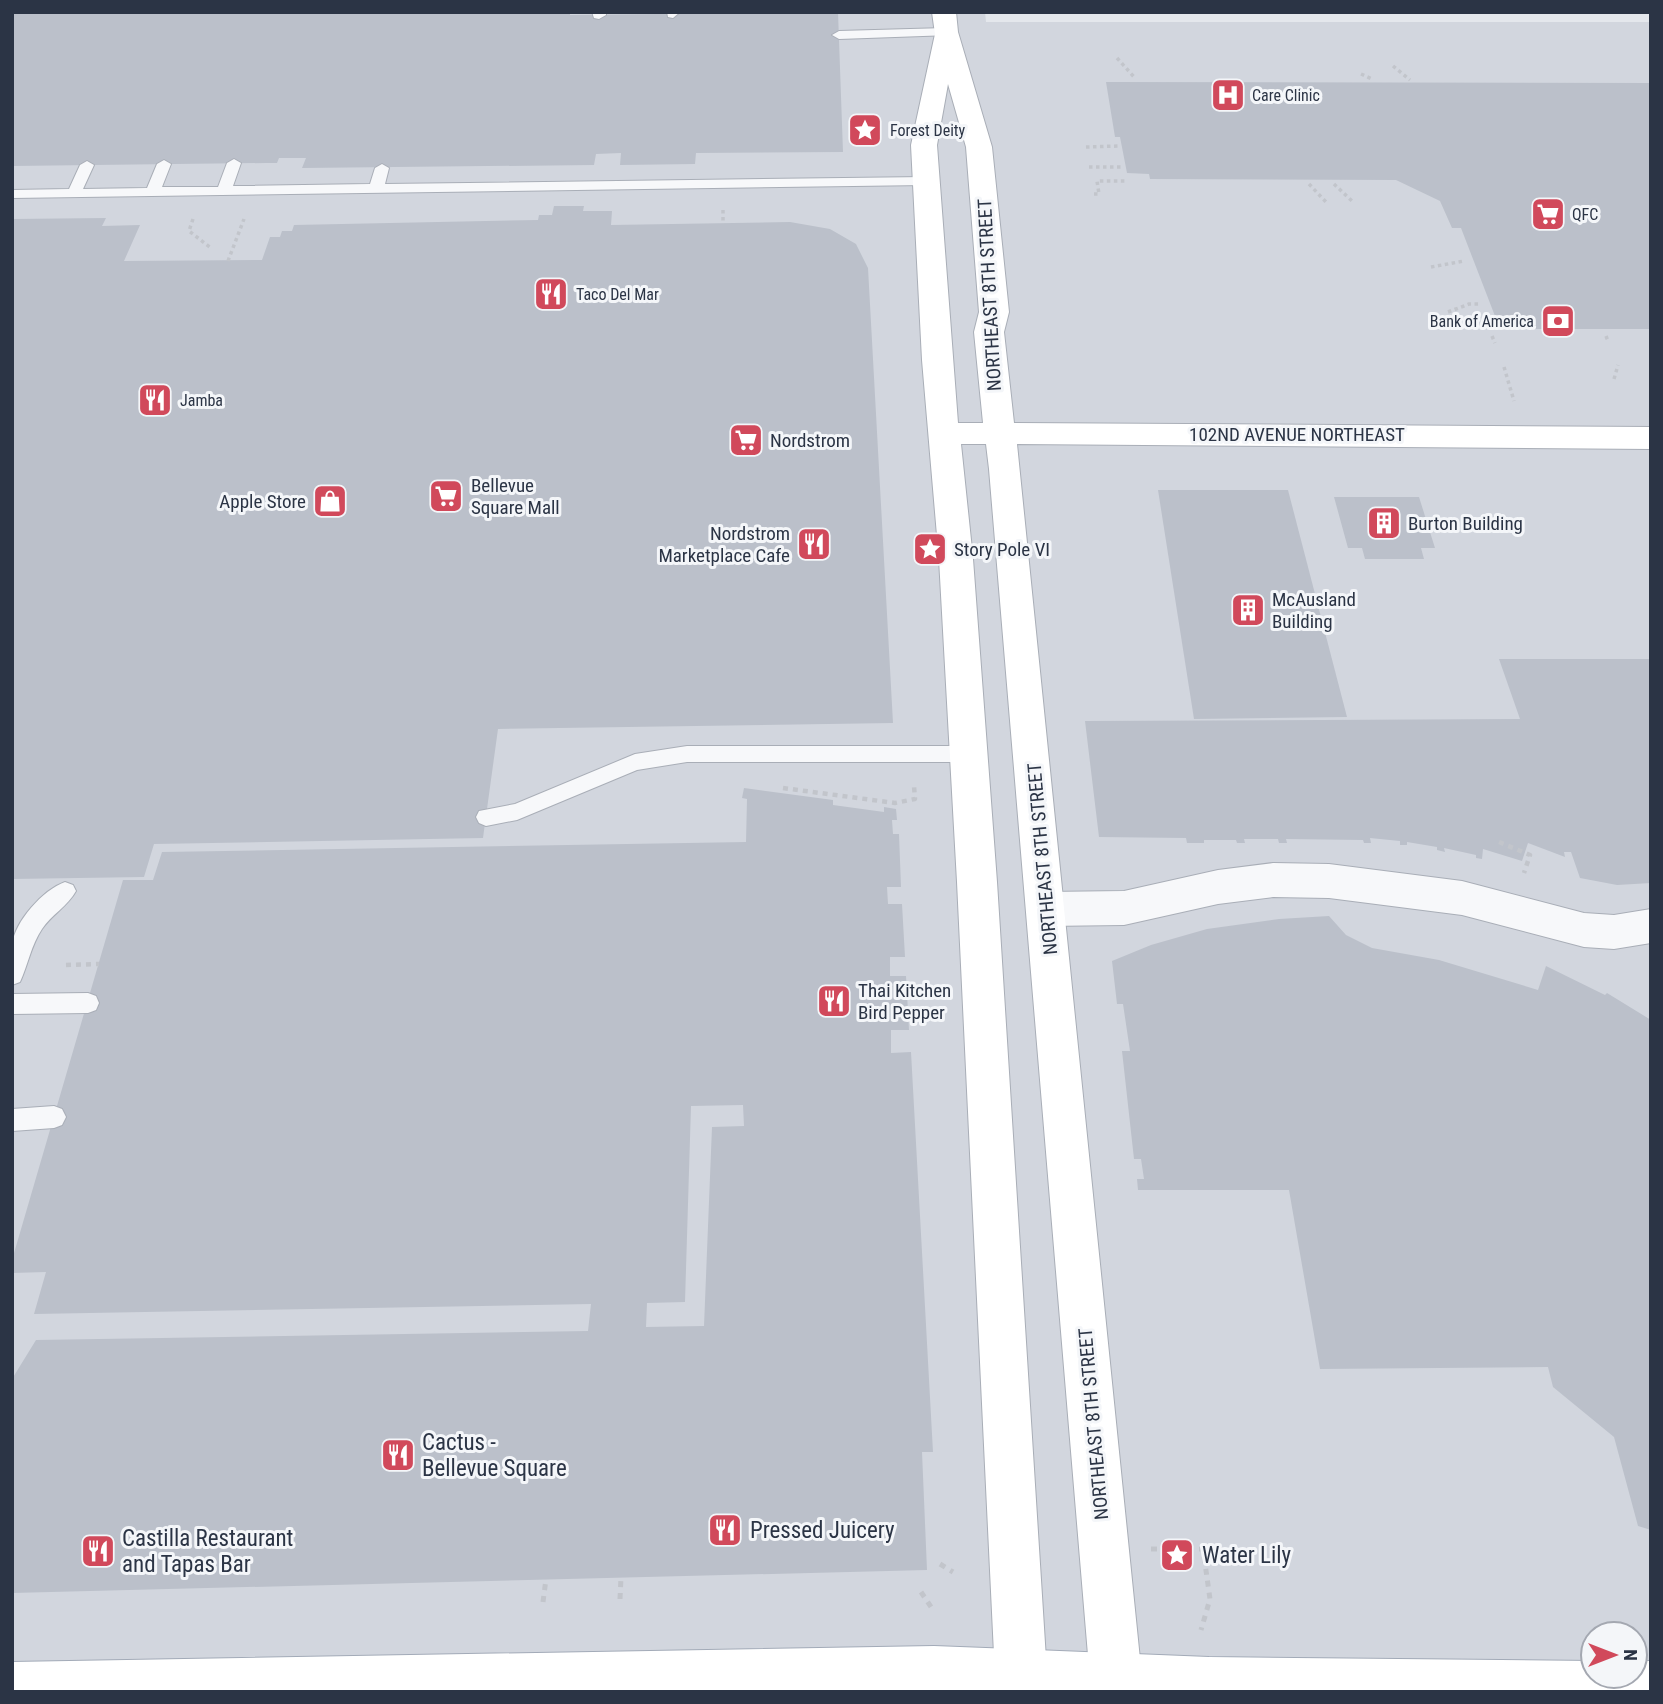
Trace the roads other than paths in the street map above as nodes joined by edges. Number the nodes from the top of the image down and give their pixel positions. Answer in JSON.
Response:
{"nodes":[{"id":1,"x":945,"y":22,"type":"edge"},
{"id":2,"x":839,"y":35,"type":"dead end"},
{"id":3,"x":234,"y":163,"type":"dead end"},
{"id":4,"x":164,"y":164,"type":"dead end"},
{"id":5,"x":88,"y":165,"type":"dead end"},
{"id":6,"x":382,"y":168,"type":"dead end"},
{"id":7,"x":376,"y":189,"type":"junction"},
{"id":8,"x":944,"y":189,"type":"junction"},
{"id":9,"x":224,"y":191,"type":"junction"},
{"id":10,"x":153,"y":192,"type":"junction"},
{"id":11,"x":74,"y":193,"type":"junction"},
{"id":12,"x":12,"y":194,"type":"edge"},
{"id":13,"x":989,"y":332,"type":"junction"},
{"id":14,"x":943,"y":433,"type":"junction"},
{"id":15,"x":999,"y":433,"type":"junction"},
{"id":16,"x":1651,"y":438,"type":"edge"},
{"id":17,"x":969,"y":754,"type":"junction"},
{"id":18,"x":486,"y":817,"type":"dead end"},
{"id":19,"x":65,"y":891,"type":"dead end"},
{"id":20,"x":1046,"y":909,"type":"junction"},
{"id":21,"x":1651,"y":926,"type":"edge"},
{"id":22,"x":12,"y":975,"type":"edge"},
{"id":23,"x":88,"y":1003,"type":"dead end"},
{"id":24,"x":12,"y":1004,"type":"edge"},
{"id":25,"x":54,"y":1117,"type":"dead end"},
{"id":26,"x":12,"y":1120,"type":"edge"},
{"id":27,"x":1021,"y":1683,"type":"edge"},
{"id":28,"x":1116,"y":1685,"type":"edge"},
{"id":29,"x":1651,"y":1688,"type":"edge"},
{"id":30,"x":12,"y":1689,"type":"edge"}],
"edges":[{"from":1,"to":2,"type":"lane"},
{"from":1,"to":8,"type":"main road"},
{"from":1,"to":13,"type":"main road","name":"NORTHEAST 8TH STREET"},
{"from":3,"to":9,"type":"lane"},
{"from":4,"to":10,"type":"lane"},
{"from":5,"to":11,"type":"lane"},
{"from":6,"to":7,"type":"lane"},
{"from":7,"to":8,"type":"lane"},
{"from":7,"to":9,"type":"lane"},
{"from":8,"to":13,"type":"main road"},
{"from":8,"to":14,"type":"main road"},
{"from":9,"to":10,"type":"lane"},
{"from":10,"to":11,"type":"lane"},
{"from":11,"to":12,"type":"lane"},
{"from":13,"to":15,"type":"main road","name":"NORTHEAST 8TH STREET"},
{"from":14,"to":15,"type":"main road","name":"102ND AVENUE NORTHEAST"},
{"from":14,"to":17,"type":"main road"},
{"from":15,"to":16,"type":"main road","name":"102ND AVENUE NORTHEAST"},
{"from":15,"to":20,"type":"main road","name":"NORTHEAST 8TH STREET"},
{"from":17,"to":18,"type":"lane"},
{"from":17,"to":27,"type":"main road"},
{"from":19,"to":22,"type":"lane"},
{"from":20,"to":21,"type":"street"},
{"from":20,"to":28,"type":"main road","name":"NORTHEAST 8TH STREET"},
{"from":23,"to":24,"type":"lane"},
{"from":25,"to":26,"type":"lane"},
{"from":27,"to":28,"type":"main road"},
{"from":27,"to":30,"type":"main road"},
{"from":28,"to":29,"type":"main road"}]}
